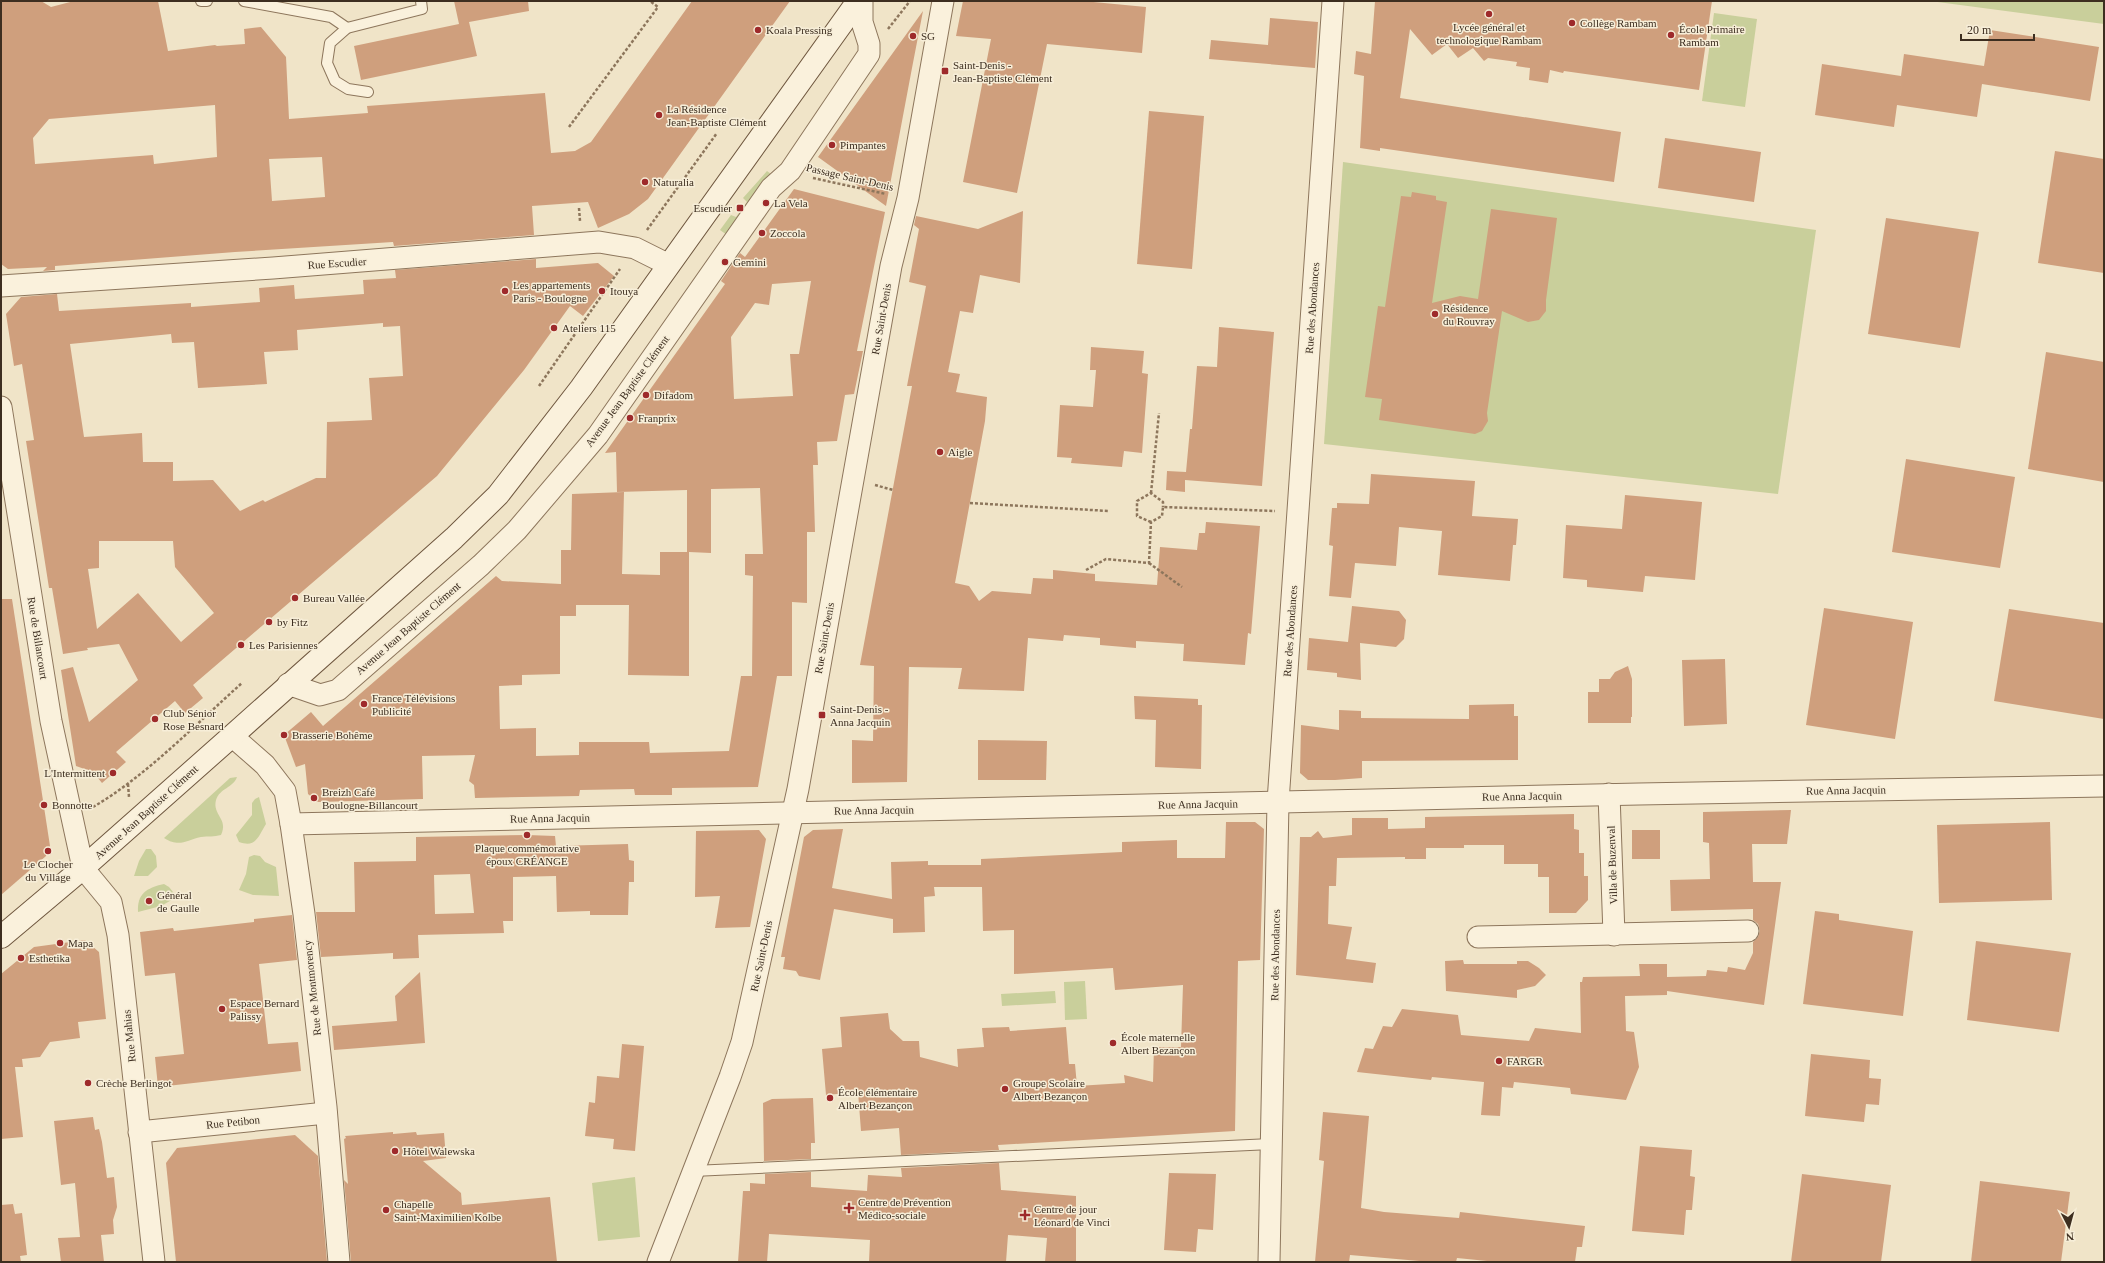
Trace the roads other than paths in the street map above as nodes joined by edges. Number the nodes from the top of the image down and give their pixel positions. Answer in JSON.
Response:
{"nodes":[{"id":1,"x":202,"y":1,"type":"edge"},
{"id":2,"x":207,"y":1,"type":"edge"},
{"id":3,"x":244,"y":1,"type":"edge"},
{"id":4,"x":421,"y":1,"type":"edge"},
{"id":5,"x":858,"y":1,"type":"edge"},
{"id":6,"x":862,"y":1,"type":"edge"},
{"id":7,"x":943,"y":1,"type":"edge"},
{"id":8,"x":1333,"y":1,"type":"edge"},
{"id":9,"x":347,"y":28,"type":"junction"},
{"id":10,"x":368,"y":92,"type":"dead end"},
{"id":11,"x":669,"y":265,"type":"junction"},
{"id":12,"x":1,"y":286,"type":"edge"},
{"id":13,"x":1,"y":407,"type":"edge"},
{"id":14,"x":288,"y":684,"type":"junction"},
{"id":15,"x":232,"y":736,"type":"junction"},
{"id":16,"x":2104,"y":786,"type":"edge"},
{"id":17,"x":1609,"y":794,"type":"junction"},
{"id":18,"x":1278,"y":802,"type":"junction"},
{"id":19,"x":793,"y":812,"type":"junction"},
{"id":20,"x":291,"y":824,"type":"junction"},
{"id":21,"x":83,"y":868,"type":"junction"},
{"id":22,"x":1748,"y":931,"type":"dead end"},
{"id":23,"x":1614,"y":935,"type":"junction"},
{"id":24,"x":1,"y":937,"type":"edge"},
{"id":25,"x":1478,"y":937,"type":"dead end"},
{"id":26,"x":326,"y":1114,"type":"junction"},
{"id":27,"x":139,"y":1132,"type":"junction"},
{"id":28,"x":1272,"y":1144,"type":"junction"},
{"id":29,"x":693,"y":1171,"type":"junction"},
{"id":30,"x":154,"y":1262,"type":"edge"},
{"id":31,"x":339,"y":1262,"type":"edge"},
{"id":32,"x":658,"y":1262,"type":"edge"},
{"id":33,"x":1269,"y":1262,"type":"edge"}],
"edges":[{"from":1,"to":2,"type":"lane"},
{"from":3,"to":9,"type":"lane"},
{"from":4,"to":9,"type":"lane"},
{"from":5,"to":11,"type":"main road","name":"Avenue Jean Baptiste Clément"},
{"from":6,"to":14,"type":"street","name":"Avenue Jean Baptiste Clément"},
{"from":7,"to":19,"type":"street","name":"Rue Saint-Denis"},
{"from":8,"to":18,"type":"street","name":"Rue des Abondances"},
{"from":9,"to":10,"type":"lane"},
{"from":11,"to":12,"type":"street","name":"Rue Escudier"},
{"from":11,"to":14,"type":"main road","name":"Avenue Jean Baptiste Clément"},
{"from":13,"to":21,"type":"street","name":"Rue de Billancourt"},
{"from":14,"to":15,"type":"main road","name":"Avenue Jean Baptiste Clément"},
{"from":15,"to":20,"type":"street","name":"Rue de Montmorency"},
{"from":15,"to":21,"type":"main road","name":"Avenue Jean Baptiste Clément"},
{"from":16,"to":17,"type":"street","name":"Rue Anna Jacquin"},
{"from":17,"to":18,"type":"street","name":"Rue Anna Jacquin"},
{"from":17,"to":23,"type":"street","name":"Villa de Buzenval"},
{"from":18,"to":19,"type":"street","name":"Rue Anna Jacquin"},
{"from":18,"to":28,"type":"street","name":"Rue des Abondances"},
{"from":19,"to":20,"type":"street","name":"Rue Anna Jacquin"},
{"from":19,"to":29,"type":"street","name":"Rue Saint-Denis"},
{"from":20,"to":26,"type":"street","name":"Rue de Montmorency"},
{"from":21,"to":24,"type":"main road","name":"Avenue Jean Baptiste Clément"},
{"from":21,"to":27,"type":"street","name":"Rue Mahias"},
{"from":22,"to":23,"type":"street"},
{"from":23,"to":25,"type":"street"},
{"from":26,"to":27,"type":"street","name":"Rue Petibon"},
{"from":26,"to":31,"type":"street","name":"Rue de Montmorency"},
{"from":27,"to":30,"type":"street","name":"Rue Mahias"},
{"from":28,"to":29,"type":"lane"},
{"from":28,"to":33,"type":"street","name":"Rue des Abondances"},
{"from":29,"to":32,"type":"street","name":"Rue Saint-Denis"}]}
